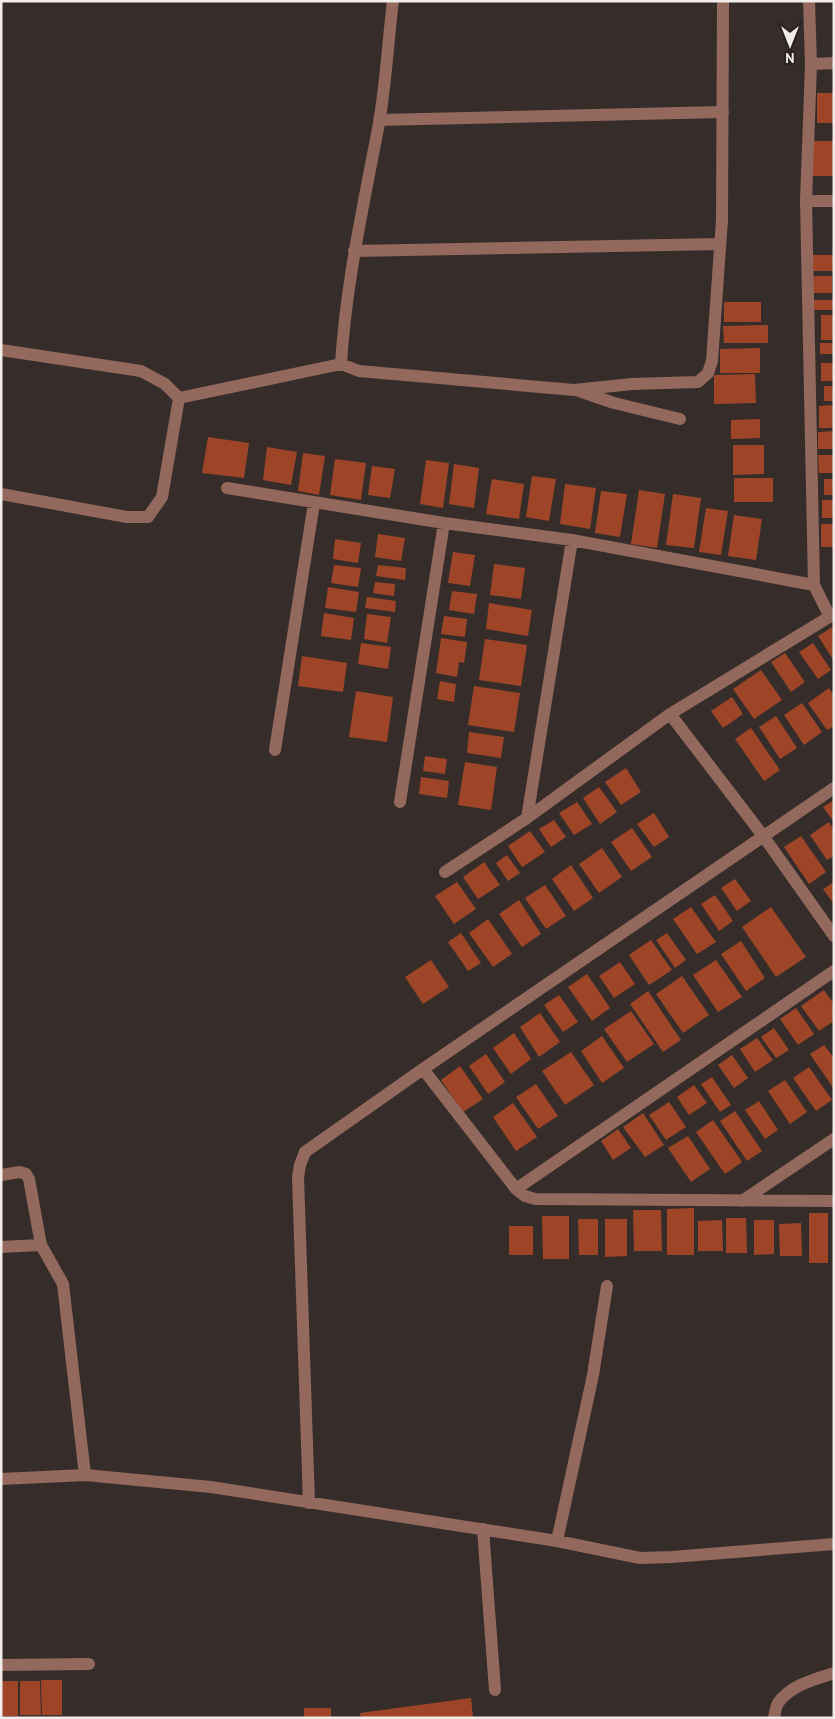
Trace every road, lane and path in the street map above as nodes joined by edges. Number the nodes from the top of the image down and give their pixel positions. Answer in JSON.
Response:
{"nodes":[{"id":1,"x":393,"y":1,"type":"edge"},
{"id":2,"x":723,"y":1,"type":"edge"},
{"id":3,"x":809,"y":1,"type":"edge"},
{"id":4,"x":834,"y":63,"type":"edge"},
{"id":5,"x":811,"y":64,"type":"junction"},
{"id":6,"x":723,"y":112,"type":"junction"},
{"id":7,"x":380,"y":120,"type":"junction"},
{"id":8,"x":806,"y":201,"type":"junction"},
{"id":9,"x":834,"y":201,"type":"edge"},
{"id":10,"x":720,"y":244,"type":"junction"},
{"id":11,"x":354,"y":251,"type":"junction"},
{"id":12,"x":1,"y":350,"type":"edge"},
{"id":13,"x":341,"y":364,"type":"junction"},
{"id":14,"x":574,"y":390,"type":"junction"},
{"id":15,"x":179,"y":398,"type":"junction"},
{"id":16,"x":680,"y":419,"type":"dead end"},
{"id":17,"x":226,"y":488,"type":"dead end"},
{"id":18,"x":1,"y":494,"type":"edge"},
{"id":19,"x":314,"y":503,"type":"junction"},
{"id":20,"x":444,"y":523,"type":"junction"},
{"id":21,"x":572,"y":540,"type":"junction"},
{"id":22,"x":814,"y":585,"type":"junction"},
{"id":23,"x":832,"y":616,"type":"edge"},
{"id":24,"x":670,"y":714,"type":"junction"},
{"id":25,"x":275,"y":750,"type":"dead end"},
{"id":26,"x":834,"y":788,"type":"edge"},
{"id":27,"x":400,"y":802,"type":"dead end"},
{"id":28,"x":527,"y":818,"type":"junction"},
{"id":29,"x":764,"y":837,"type":"junction"},
{"id":30,"x":445,"y":872,"type":"dead end"},
{"id":31,"x":834,"y":936,"type":"edge"},
{"id":32,"x":834,"y":972,"type":"edge"},
{"id":33,"x":422,"y":1069,"type":"junction"},
{"id":34,"x":834,"y":1139,"type":"edge"},
{"id":35,"x":1,"y":1175,"type":"edge"},
{"id":36,"x":516,"y":1189,"type":"junction"},
{"id":37,"x":742,"y":1201,"type":"junction"},
{"id":38,"x":834,"y":1201,"type":"edge"},
{"id":39,"x":41,"y":1245,"type":"junction"},
{"id":40,"x":1,"y":1247,"type":"edge"},
{"id":41,"x":607,"y":1286,"type":"dead end"},
{"id":42,"x":85,"y":1475,"type":"junction"},
{"id":43,"x":1,"y":1479,"type":"edge"},
{"id":44,"x":309,"y":1503,"type":"junction"},
{"id":45,"x":483,"y":1529,"type":"junction"},
{"id":46,"x":557,"y":1541,"type":"junction"},
{"id":47,"x":834,"y":1544,"type":"edge"},
{"id":48,"x":89,"y":1664,"type":"dead end"},
{"id":49,"x":1,"y":1665,"type":"edge"},
{"id":50,"x":834,"y":1673,"type":"edge"},
{"id":51,"x":495,"y":1690,"type":"dead end"},
{"id":52,"x":774,"y":1718,"type":"edge"}],
"edges":[{"from":1,"to":7,"type":"street"},
{"from":2,"to":6,"type":"street"},
{"from":3,"to":5,"type":"street"},
{"from":4,"to":5,"type":"street"},
{"from":5,"to":8,"type":"street"},
{"from":6,"to":7,"type":"street"},
{"from":6,"to":10,"type":"street"},
{"from":7,"to":11,"type":"street"},
{"from":8,"to":9,"type":"street"},
{"from":8,"to":22,"type":"street"},
{"from":10,"to":11,"type":"street"},
{"from":10,"to":14,"type":"street"},
{"from":11,"to":13,"type":"street"},
{"from":12,"to":15,"type":"street"},
{"from":13,"to":14,"type":"street"},
{"from":13,"to":15,"type":"street"},
{"from":14,"to":16,"type":"street"},
{"from":15,"to":18,"type":"street"},
{"from":17,"to":19,"type":"street"},
{"from":19,"to":20,"type":"street"},
{"from":19,"to":25,"type":"street"},
{"from":20,"to":21,"type":"street"},
{"from":20,"to":27,"type":"street"},
{"from":21,"to":22,"type":"street"},
{"from":21,"to":28,"type":"street"},
{"from":22,"to":23,"type":"street"},
{"from":23,"to":24,"type":"street"},
{"from":24,"to":28,"type":"street"},
{"from":24,"to":29,"type":"street"},
{"from":26,"to":29,"type":"street"},
{"from":28,"to":30,"type":"street"},
{"from":29,"to":31,"type":"street"},
{"from":29,"to":33,"type":"street"},
{"from":32,"to":36,"type":"street"},
{"from":33,"to":36,"type":"street"},
{"from":33,"to":44,"type":"street"},
{"from":34,"to":37,"type":"street"},
{"from":35,"to":39,"type":"street"},
{"from":36,"to":37,"type":"street"},
{"from":37,"to":38,"type":"street"},
{"from":39,"to":40,"type":"street"},
{"from":39,"to":42,"type":"street"},
{"from":41,"to":46,"type":"street"},
{"from":42,"to":43,"type":"street"},
{"from":42,"to":44,"type":"street"},
{"from":44,"to":45,"type":"street"},
{"from":45,"to":46,"type":"street"},
{"from":45,"to":51,"type":"street"},
{"from":46,"to":47,"type":"street"},
{"from":48,"to":49,"type":"street"},
{"from":50,"to":52,"type":"street"}]}
